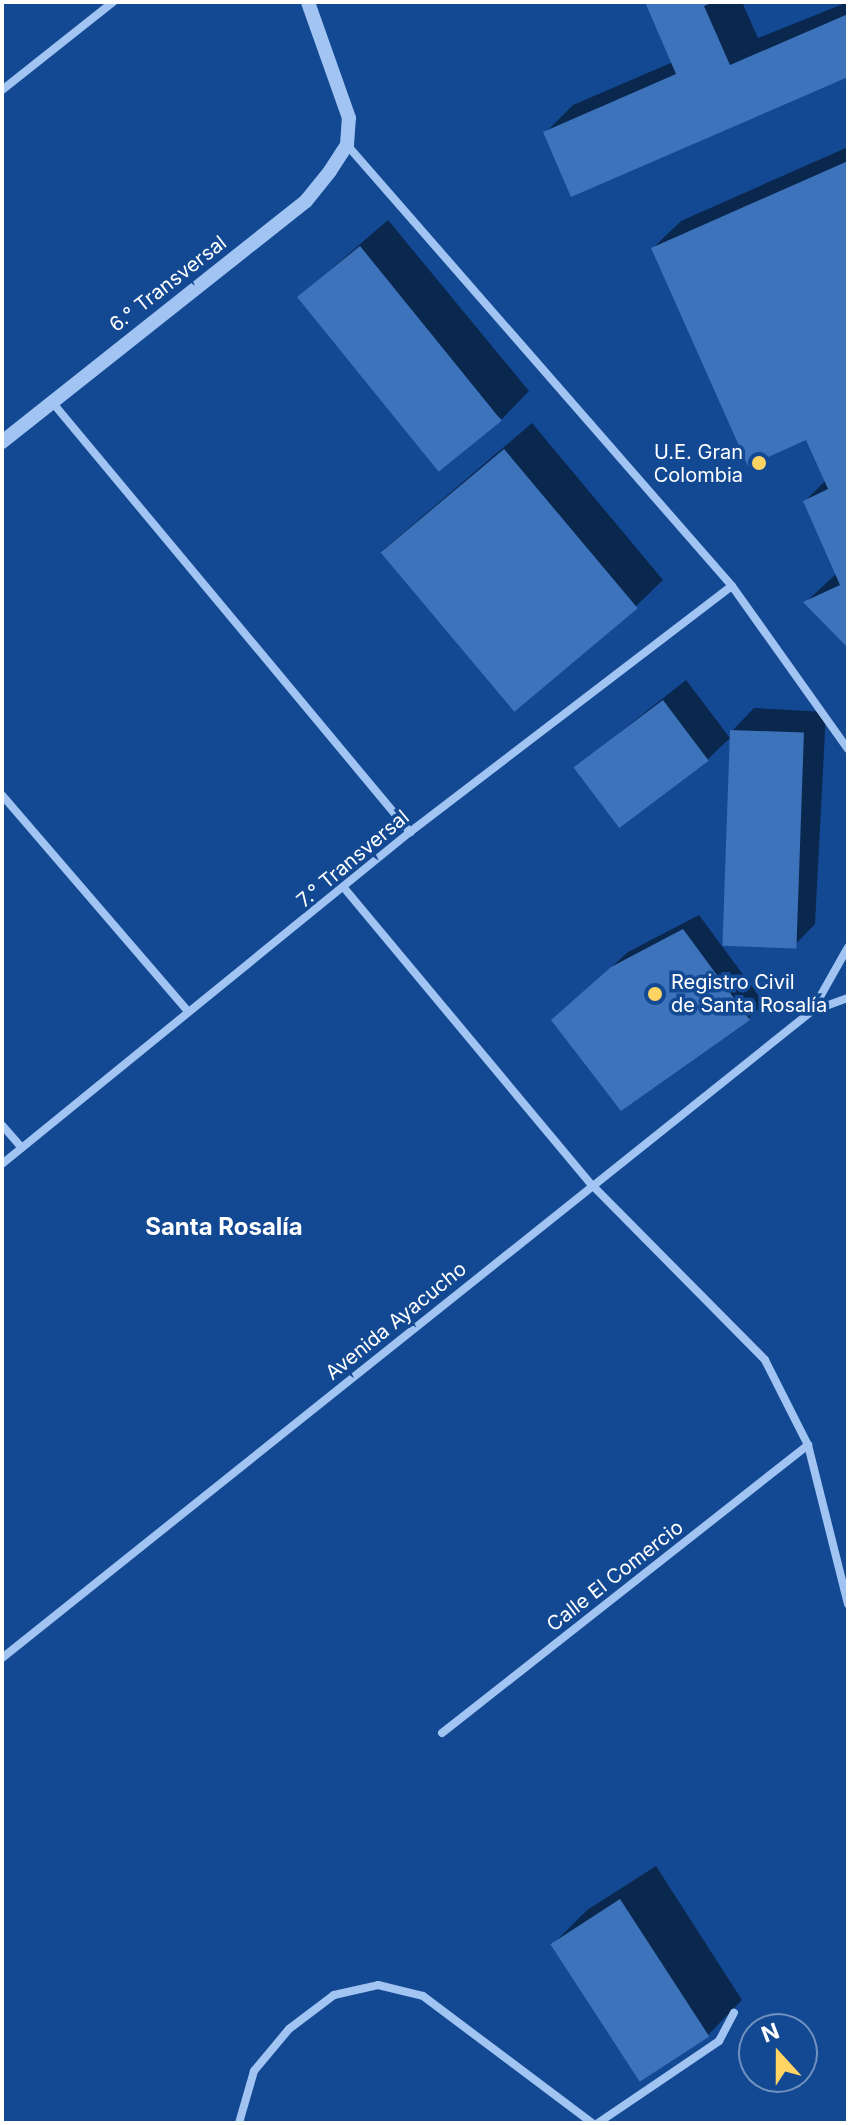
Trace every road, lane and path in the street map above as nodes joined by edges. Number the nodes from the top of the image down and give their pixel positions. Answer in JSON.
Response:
{"nodes":[{"id":1,"x":113,"y":2,"type":"edge"},
{"id":2,"x":308,"y":2,"type":"edge"},
{"id":3,"x":2,"y":90,"type":"edge"},
{"id":4,"x":347,"y":145,"type":"junction"},
{"id":5,"x":51,"y":401,"type":"junction"},
{"id":6,"x":2,"y":442,"type":"edge"},
{"id":7,"x":732,"y":586,"type":"junction"},
{"id":8,"x":848,"y":749,"type":"edge"},
{"id":9,"x":2,"y":795,"type":"edge"},
{"id":10,"x":410,"y":832,"type":"junction"},
{"id":11,"x":345,"y":889,"type":"junction"},
{"id":12,"x":848,"y":947,"type":"edge"},
{"id":13,"x":848,"y":998,"type":"edge"},
{"id":14,"x":188,"y":1011,"type":"junction"},
{"id":15,"x":812,"y":1011,"type":"junction"},
{"id":16,"x":2,"y":1125,"type":"edge"},
{"id":17,"x":22,"y":1148,"type":"junction"},
{"id":18,"x":2,"y":1164,"type":"edge"},
{"id":19,"x":592,"y":1185,"type":"junction"},
{"id":20,"x":808,"y":1445,"type":"junction"},
{"id":21,"x":848,"y":1604,"type":"edge"},
{"id":22,"x":2,"y":1658,"type":"edge"},
{"id":23,"x":442,"y":1733,"type":"dead end"},
{"id":24,"x":734,"y":2013,"type":"dead end"},
{"id":25,"x":239,"y":2123,"type":"edge"},
{"id":26,"x":595,"y":2123,"type":"edge"}],
"edges":[{"from":1,"to":3,"type":"street"},
{"from":2,"to":4,"type":"street"},
{"from":4,"to":5,"type":"street","name":"6.° Transversal"},
{"from":4,"to":7,"type":"street"},
{"from":5,"to":6,"type":"street","name":"6.° Transversal"},
{"from":5,"to":10,"type":"street"},
{"from":7,"to":8,"type":"street"},
{"from":7,"to":10,"type":"street","name":"7.° Transversal"},
{"from":9,"to":14,"type":"street"},
{"from":10,"to":11,"type":"street","name":"7.° Transversal"},
{"from":11,"to":14,"type":"street","name":"7.° Transversal"},
{"from":11,"to":19,"type":"street"},
{"from":12,"to":15,"type":"street"},
{"from":13,"to":15,"type":"street"},
{"from":14,"to":17,"type":"street","name":"7.° Transversal"},
{"from":15,"to":19,"type":"street","name":"Avenida Ayacucho"},
{"from":16,"to":17,"type":"street"},
{"from":17,"to":18,"type":"street","name":"7.° Transversal"},
{"from":19,"to":20,"type":"street"},
{"from":19,"to":22,"type":"street","name":"Avenida Ayacucho"},
{"from":20,"to":21,"type":"street"},
{"from":20,"to":23,"type":"street","name":"Calle El Comercio"},
{"from":24,"to":26,"type":"street"},
{"from":25,"to":26,"type":"street"}]}
